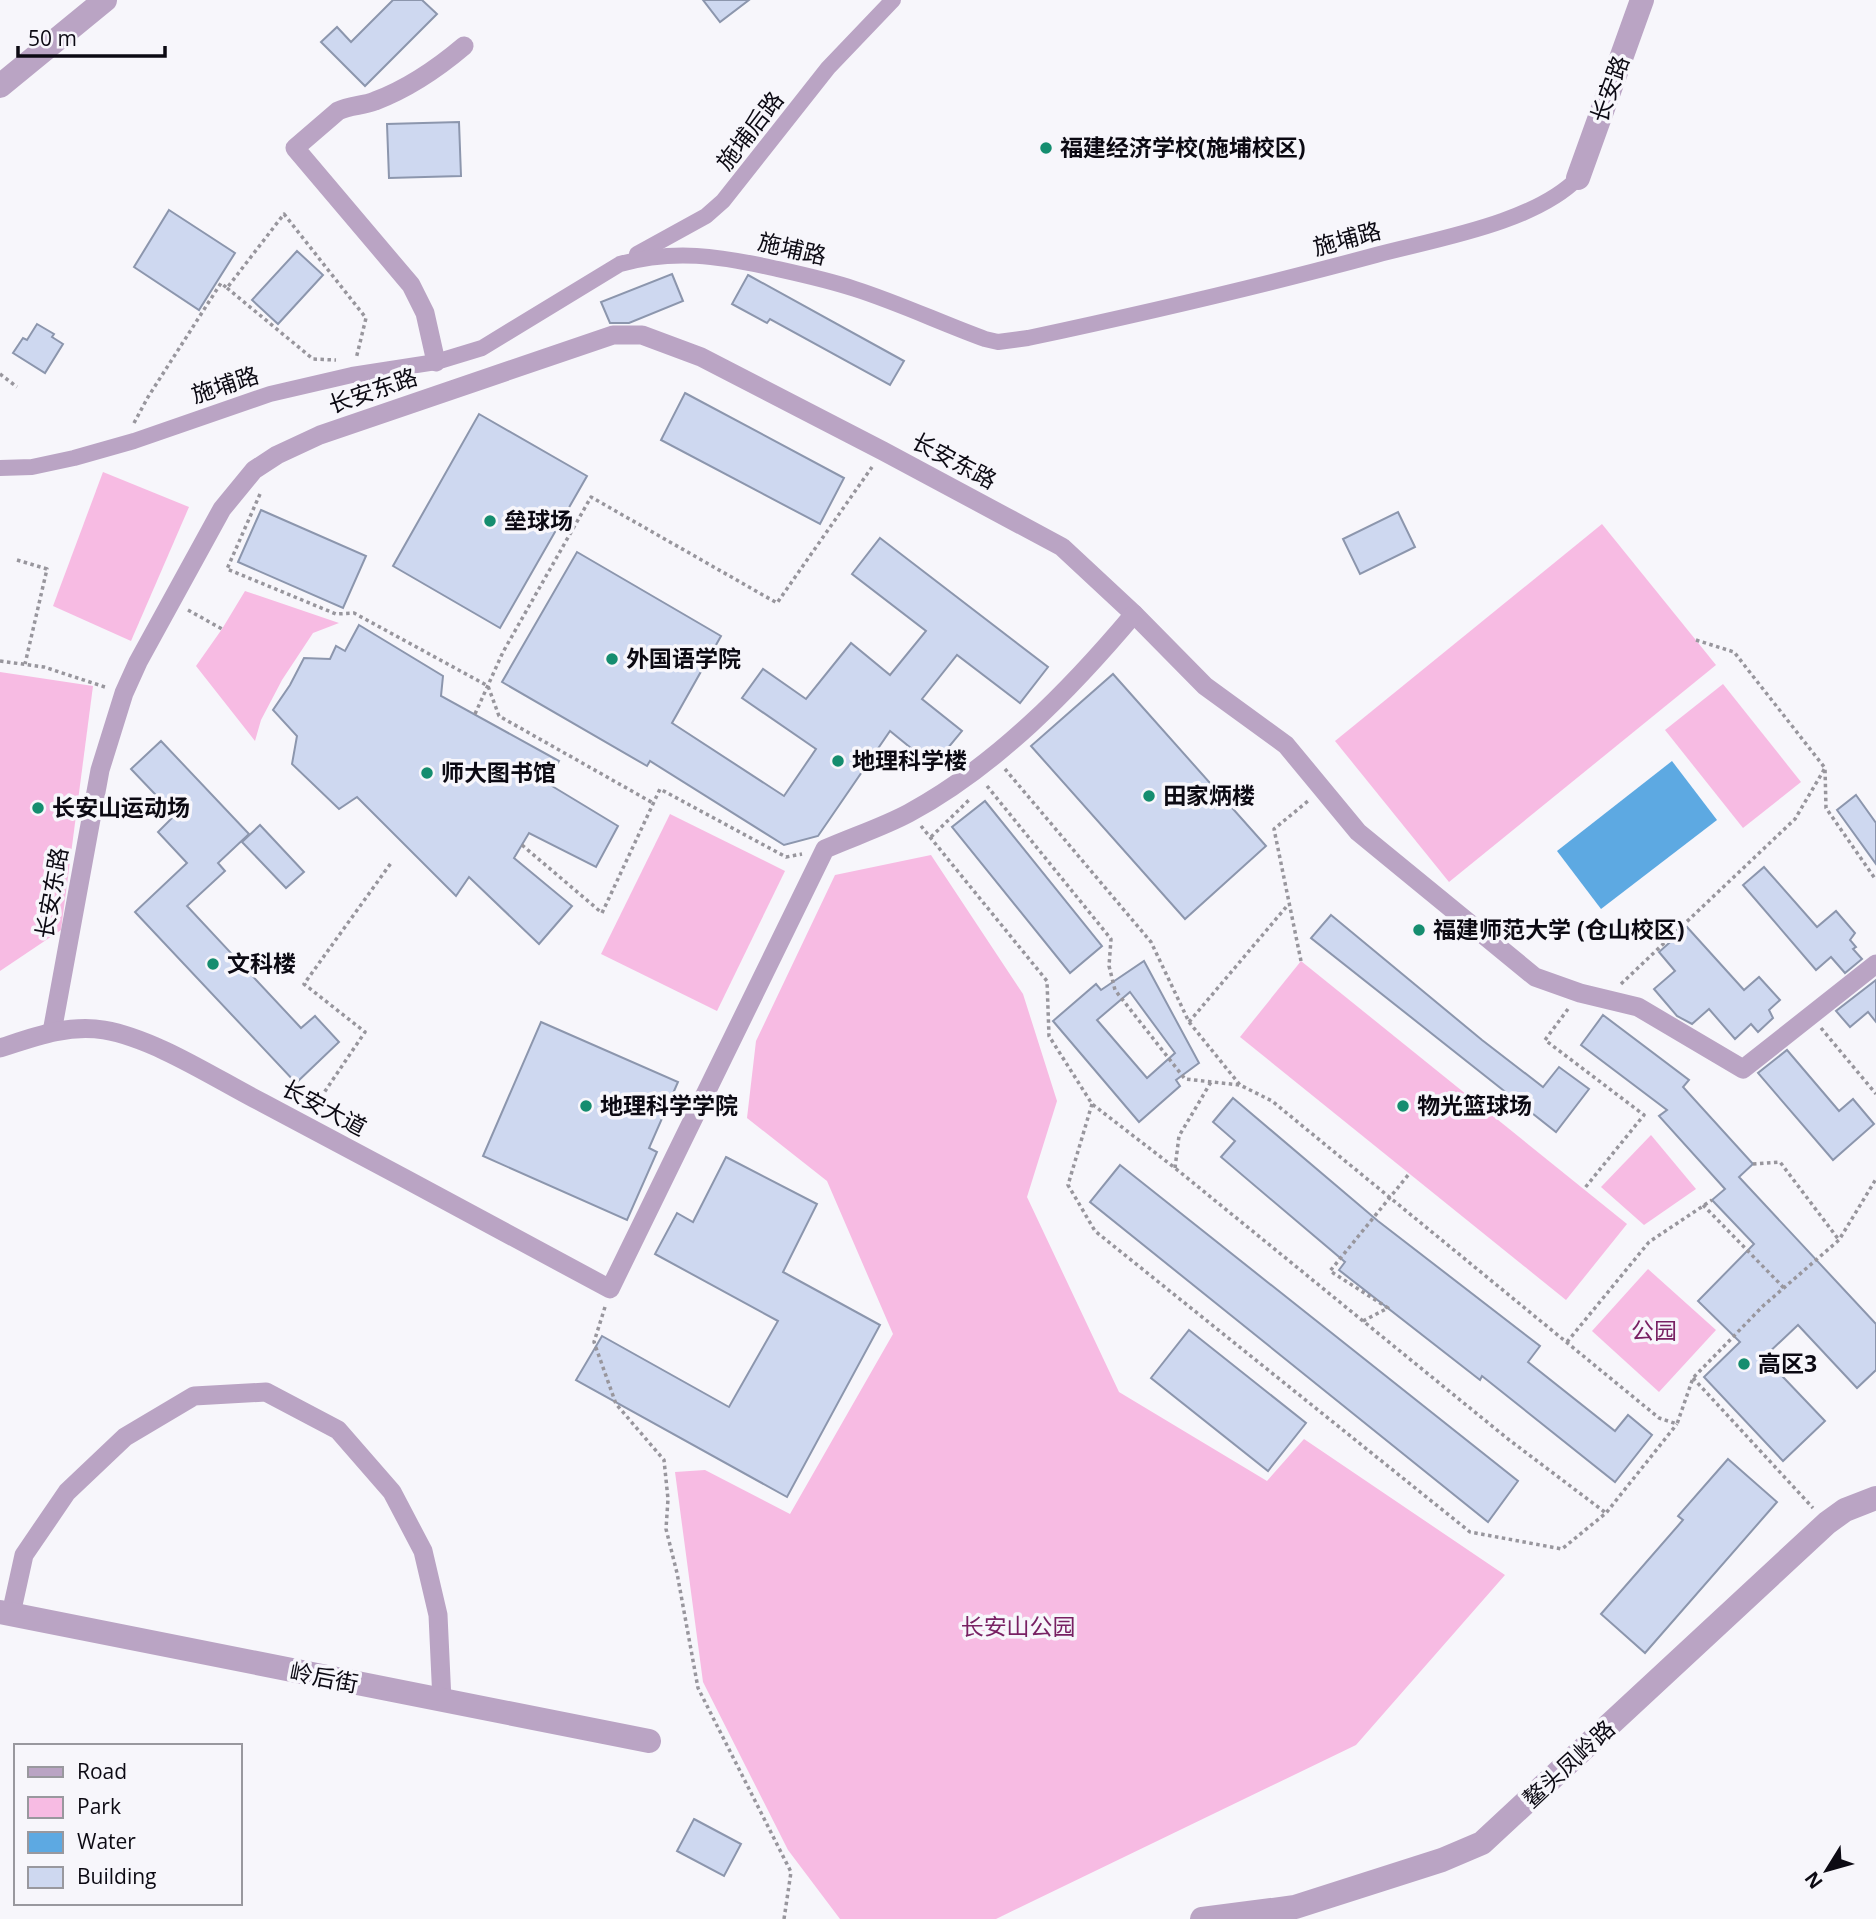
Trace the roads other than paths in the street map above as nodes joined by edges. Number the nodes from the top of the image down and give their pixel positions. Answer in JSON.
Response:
{"nodes":[{"id":1,"x":105,"y":0,"type":"edge"},
{"id":2,"x":893,"y":0,"type":"edge"},
{"id":3,"x":1642,"y":0,"type":"edge"},
{"id":4,"x":464,"y":46,"type":"dead end"},
{"id":5,"x":0,"y":86,"type":"edge"},
{"id":6,"x":1578,"y":178,"type":"joint"},
{"id":7,"x":620,"y":264,"type":"junction"},
{"id":8,"x":436,"y":362,"type":"junction"},
{"id":9,"x":0,"y":468,"type":"edge"},
{"id":10,"x":1134,"y":614,"type":"junction"},
{"id":11,"x":1876,"y":964,"type":"edge"},
{"id":12,"x":52,"y":1032,"type":"junction"},
{"id":13,"x":0,"y":1048,"type":"edge"},
{"id":14,"x":1876,"y":1499,"type":"edge"},
{"id":15,"x":5,"y":1613,"type":"edge"},
{"id":16,"x":442,"y":1702,"type":"junction"},
{"id":17,"x":649,"y":1741,"type":"dead end"},
{"id":18,"x":1202,"y":1919,"type":"edge"}],
"edges":[{"from":1,"to":5,"type":"street"},
{"from":2,"to":7,"type":"street","name":"施埔后路"},
{"from":3,"to":6,"type":"street","name":"长安路"},
{"from":4,"to":8,"type":"street"},
{"from":6,"to":7,"type":"street","name":"施埔路"},
{"from":7,"to":8,"type":"street","name":"施埔路"},
{"from":8,"to":9,"type":"street","name":"施埔路"},
{"from":10,"to":11,"type":"street","name":"长安东路"},
{"from":10,"to":12,"type":"street","name":"长安大道"},
{"from":10,"to":12,"type":"street","name":"长安东路"},
{"from":12,"to":13,"type":"street","name":"长安大道"},
{"from":14,"to":18,"type":"street","name":"鳌头凤岭路"},
{"from":15,"to":16,"type":"street","name":"岭后街"},
{"from":15,"to":16,"type":"street"},
{"from":16,"to":17,"type":"street","name":"岭后街"}]}
